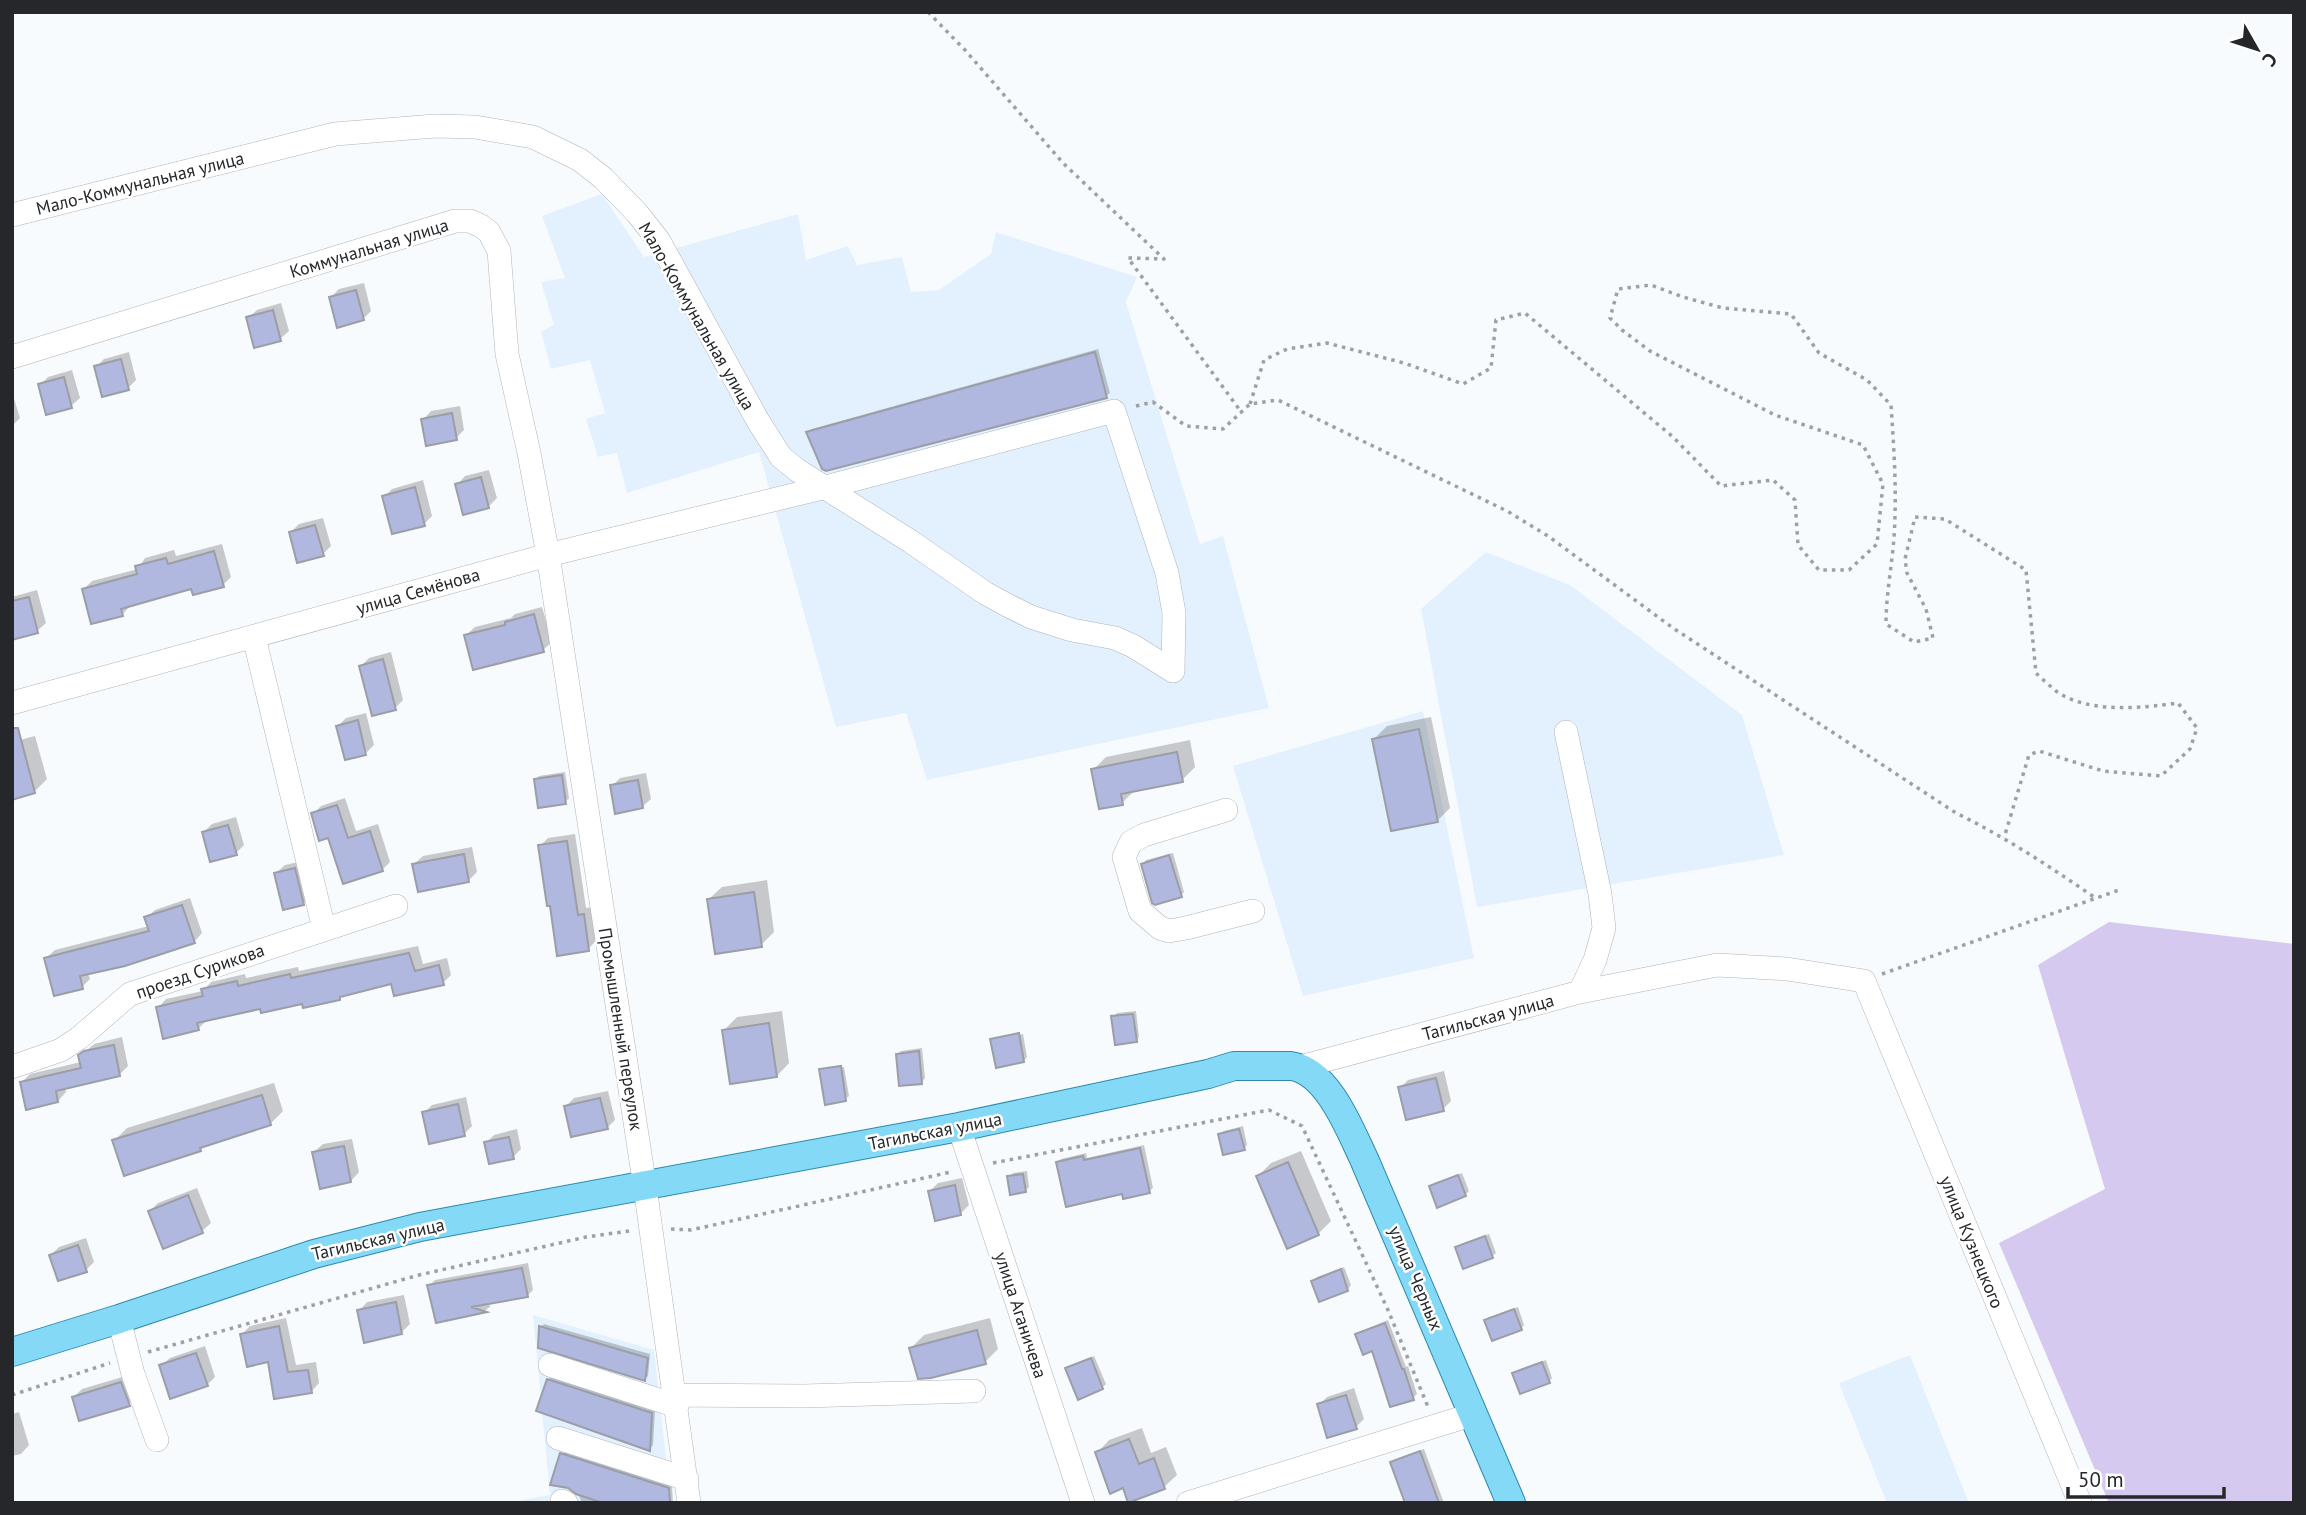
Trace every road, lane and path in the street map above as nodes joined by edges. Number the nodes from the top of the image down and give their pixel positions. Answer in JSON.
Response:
{"nodes":[{"id":1,"x":928,"y":12,"type":"edge"},
{"id":2,"x":12,"y":215,"type":"edge"},
{"id":3,"x":12,"y":357,"type":"edge"},
{"id":4,"x":1250,"y":404,"type":"junction"},
{"id":5,"x":1114,"y":411,"type":"junction"},
{"id":6,"x":1241,"y":413,"type":"junction"},
{"id":7,"x":826,"y":487,"type":"junction"},
{"id":8,"x":548,"y":555,"type":"junction"},
{"id":9,"x":254,"y":637,"type":"junction"},
{"id":10,"x":12,"y":703,"type":"edge"},
{"id":11,"x":1566,"y":732,"type":"dead end"},
{"id":12,"x":1226,"y":810,"type":"dead end"},
{"id":13,"x":2004,"y":838,"type":"junction"},
{"id":14,"x":2119,"y":890,"type":"dead end"},
{"id":15,"x":2094,"y":897,"type":"junction"},
{"id":16,"x":396,"y":906,"type":"dead end"},
{"id":17,"x":1254,"y":911,"type":"dead end"},
{"id":18,"x":324,"y":929,"type":"junction"},
{"id":19,"x":1864,"y":981,"type":"junction"},
{"id":20,"x":1580,"y":992,"type":"junction"},
{"id":21,"x":12,"y":1067,"type":"edge"},
{"id":22,"x":1300,"y":1068,"type":"junction"},
{"id":23,"x":959,"y":1127,"type":"junction"},
{"id":24,"x":973,"y":1167,"type":"junction"},
{"id":25,"x":645,"y":1186,"type":"junction"},
{"id":26,"x":650,"y":1229,"type":"junction"},
{"id":27,"x":119,"y":1320,"type":"junction"},
{"id":28,"x":12,"y":1352,"type":"edge"},
{"id":29,"x":129,"y":1357,"type":"junction"},
{"id":30,"x":550,"y":1365,"type":"dead end"},
{"id":31,"x":974,"y":1391,"type":"dead end"},
{"id":32,"x":12,"y":1395,"type":"edge"},
{"id":33,"x":676,"y":1401,"type":"junction"},
{"id":34,"x":1474,"y":1414,"type":"junction"},
{"id":35,"x":1435,"y":1426,"type":"junction"},
{"id":36,"x":558,"y":1438,"type":"dead end"},
{"id":37,"x":157,"y":1440,"type":"dead end"},
{"id":38,"x":687,"y":1479,"type":"junction"},
{"id":39,"x":690,"y":1503,"type":"edge"},
{"id":40,"x":1083,"y":1503,"type":"edge"},
{"id":41,"x":1188,"y":1503,"type":"edge"},
{"id":42,"x":1511,"y":1503,"type":"edge"},
{"id":43,"x":2080,"y":1503,"type":"edge"}],
"edges":[{"from":1,"to":6,"type":"path"},
{"from":2,"to":7,"type":"street","name":"Мало-Коммунальная улица"},
{"from":3,"to":8,"type":"street","name":"Коммунальная улица"},
{"from":4,"to":6,"type":"path"},
{"from":4,"to":13,"type":"path"},
{"from":4,"to":13,"type":"path"},
{"from":5,"to":6,"type":"path"},
{"from":5,"to":7,"type":"street","name":"улица Семёнова"},
{"from":5,"to":7,"type":"street","name":"Мало-Коммунальная улица"},
{"from":7,"to":8,"type":"street","name":"улица Семёнова"},
{"from":8,"to":9,"type":"street","name":"улица Семёнова"},
{"from":8,"to":25,"type":"street","name":"Промышленный переулок"},
{"from":9,"to":10,"type":"street","name":"улица Семёнова"},
{"from":9,"to":18,"type":"street"},
{"from":11,"to":20,"type":"street"},
{"from":12,"to":17,"type":"street"},
{"from":13,"to":15,"type":"path"},
{"from":14,"to":15,"type":"path"},
{"from":15,"to":19,"type":"path"},
{"from":16,"to":18,"type":"street","name":"проезд Сурикова"},
{"from":18,"to":21,"type":"street","name":"проезд Сурикова"},
{"from":19,"to":20,"type":"street","name":"Тагильская улица"},
{"from":19,"to":43,"type":"street","name":"улица Кузнецкого"},
{"from":20,"to":22,"type":"street","name":"Тагильская улица"},
{"from":22,"to":23,"type":"main road","name":"Тагильская улица"},
{"from":22,"to":34,"type":"main road","name":"улица Черных"},
{"from":23,"to":24,"type":"street","name":"улица Аганичева"},
{"from":23,"to":25,"type":"main road","name":"Тагильская улица"},
{"from":24,"to":26,"type":"path"},
{"from":24,"to":35,"type":"path"},
{"from":24,"to":40,"type":"street","name":"улица Аганичева"},
{"from":25,"to":26,"type":"street","name":"Промышленный переулок"},
{"from":25,"to":27,"type":"main road","name":"Тагильская улица"},
{"from":26,"to":29,"type":"path"},
{"from":26,"to":33,"type":"street","name":"Промышленный переулок"},
{"from":27,"to":28,"type":"main road","name":"Тагильская улица"},
{"from":27,"to":29,"type":"street"},
{"from":29,"to":32,"type":"path"},
{"from":29,"to":37,"type":"street"},
{"from":30,"to":33,"type":"street"},
{"from":31,"to":33,"type":"street"},
{"from":33,"to":38,"type":"street","name":"Промышленный переулок"},
{"from":34,"to":35,"type":"street"},
{"from":34,"to":42,"type":"main road","name":"улица Черных"},
{"from":35,"to":41,"type":"street"},
{"from":36,"to":38,"type":"street"},
{"from":38,"to":39,"type":"street","name":"Промышленный переулок"}]}
